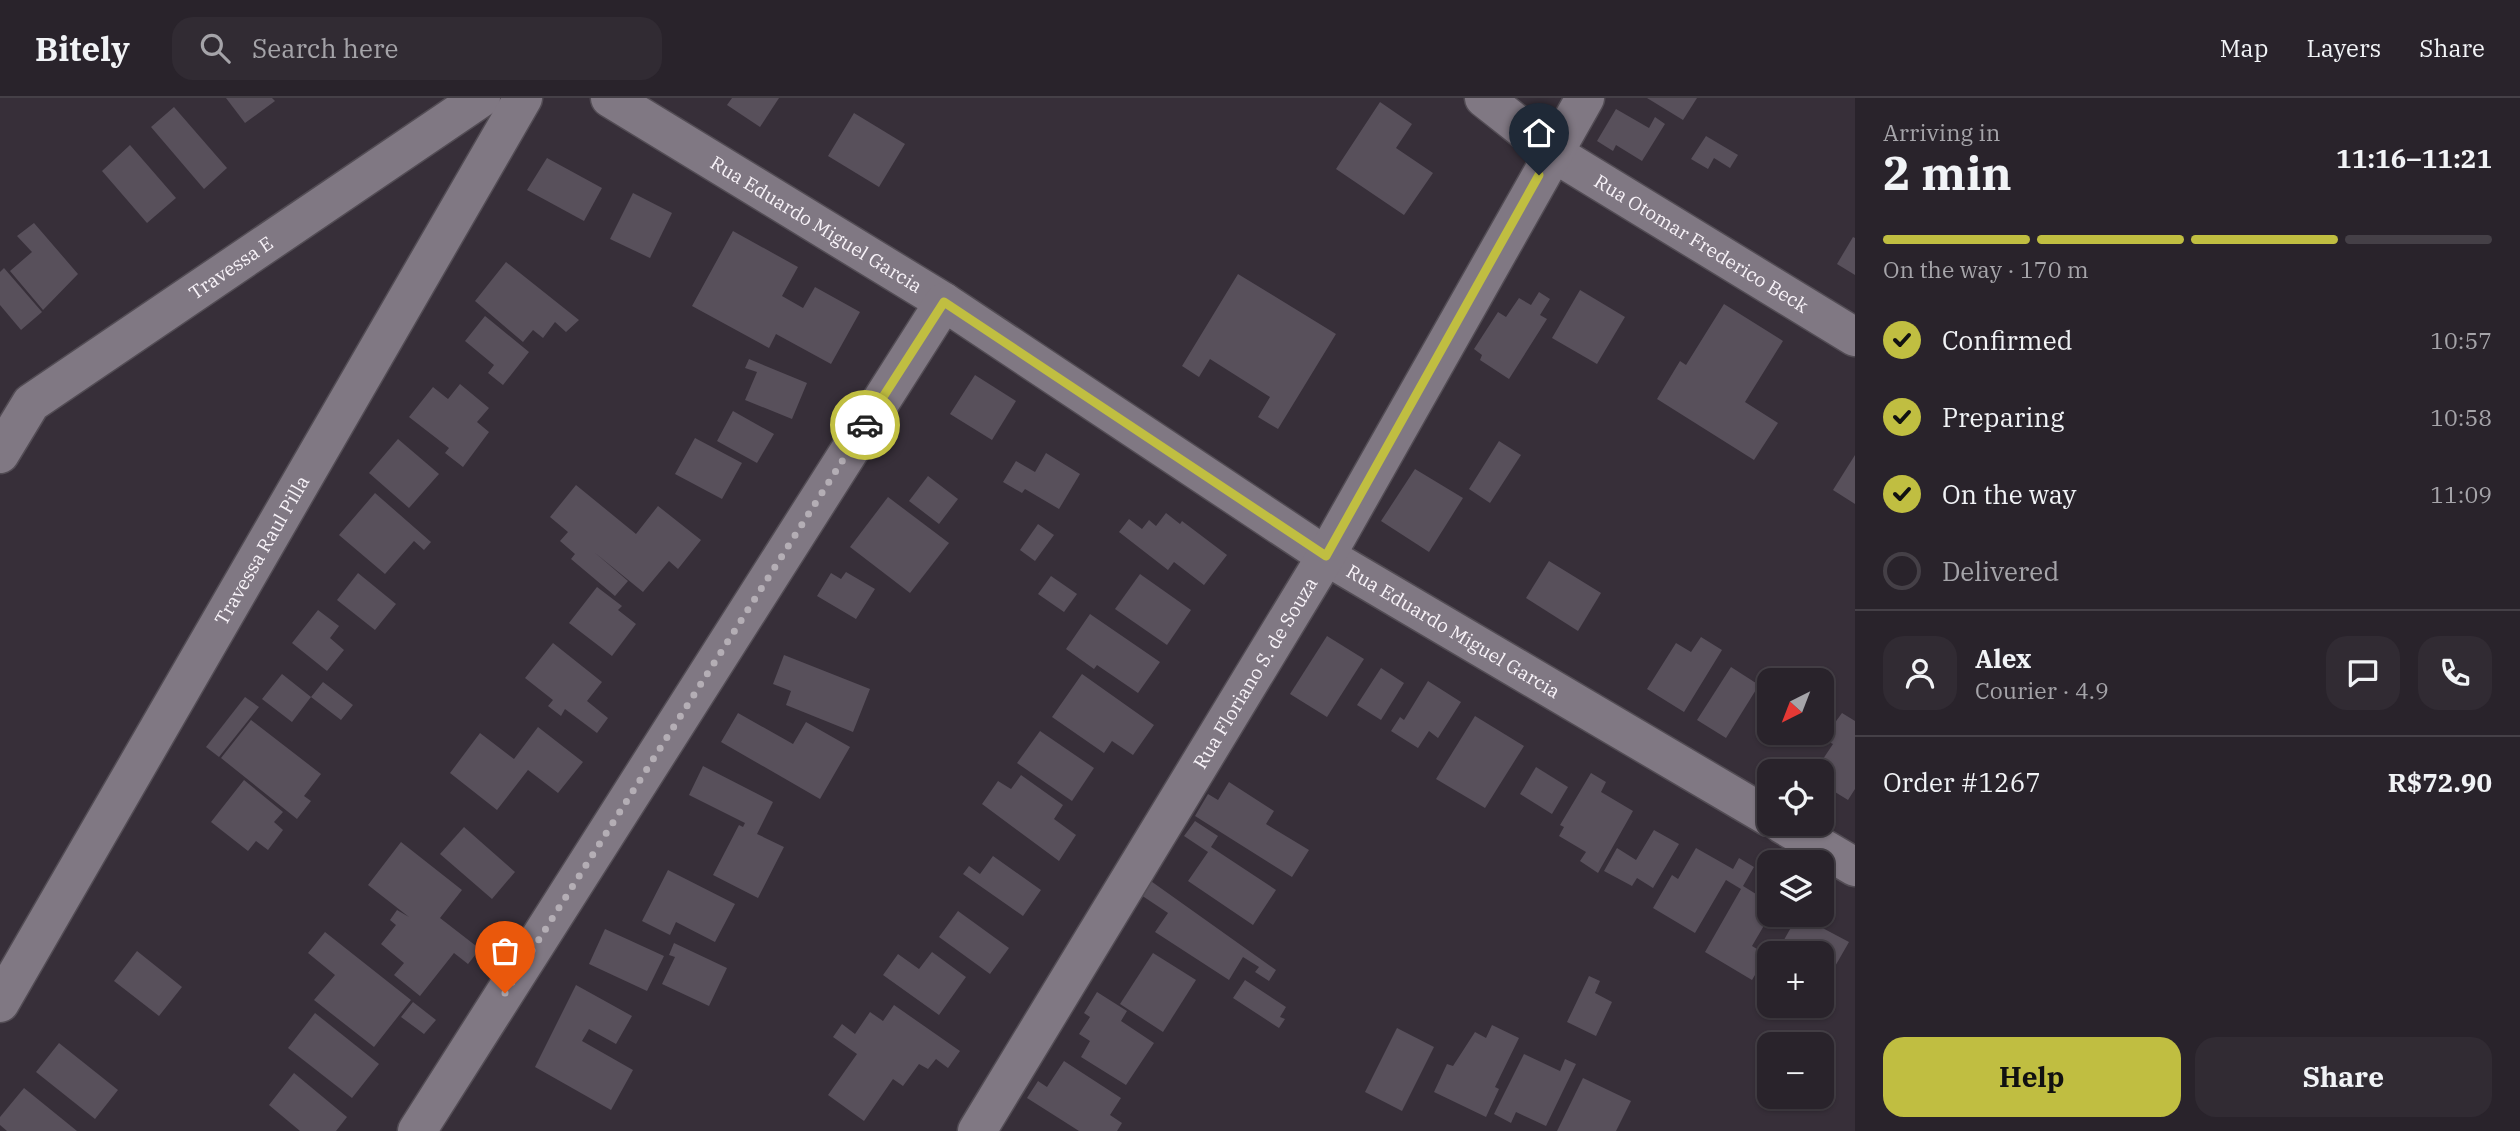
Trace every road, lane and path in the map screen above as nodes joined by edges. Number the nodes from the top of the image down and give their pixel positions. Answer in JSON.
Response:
{"nodes":[{"id":1,"x":481,"y":98,"type":"edge"},
{"id":2,"x":523,"y":98,"type":"edge"},
{"id":3,"x":610,"y":98,"type":"edge"},
{"id":4,"x":1484,"y":98,"type":"edge"},
{"id":5,"x":1585,"y":98,"type":"edge"},
{"id":6,"x":1552,"y":152,"type":"junction"},
{"id":7,"x":944,"y":302,"type":"junction"},
{"id":8,"x":1855,"y":337,"type":"edge"},
{"id":9,"x":0,"y":454,"type":"edge"},
{"id":10,"x":1326,"y":556,"type":"junction"},
{"id":11,"x":1757,"y":810,"type":"edge"},
{"id":12,"x":1802,"y":836,"type":"edge"},
{"id":13,"x":1855,"y":867,"type":"edge"},
{"id":14,"x":0,"y":1003,"type":"edge"},
{"id":15,"x":417,"y":1131,"type":"edge"},
{"id":16,"x":977,"y":1131,"type":"edge"}],
"edges":[{"from":1,"to":9,"type":"street","name":"Travessa E"},
{"from":2,"to":14,"type":"street","name":"Travessa Raul Pilla"},
{"from":3,"to":7,"type":"street","name":"Rua Eduardo Miguel Garcia"},
{"from":4,"to":6,"type":"street","name":"Rua Otomar Frederico Beck"},
{"from":5,"to":6,"type":"street","name":"Rua Floriano S. de Souza"},
{"from":6,"to":8,"type":"street","name":"Rua Otomar Frederico Beck"},
{"from":6,"to":10,"type":"street","name":"Rua Floriano S. de Souza"},
{"from":7,"to":10,"type":"street","name":"Rua Eduardo Miguel Garcia"},
{"from":7,"to":15,"type":"street"},
{"from":10,"to":11,"type":"street","name":"Rua Eduardo Miguel Garcia"},
{"from":10,"to":16,"type":"street","name":"Rua Floriano S. de Souza"},
{"from":12,"to":13,"type":"street"}]}
